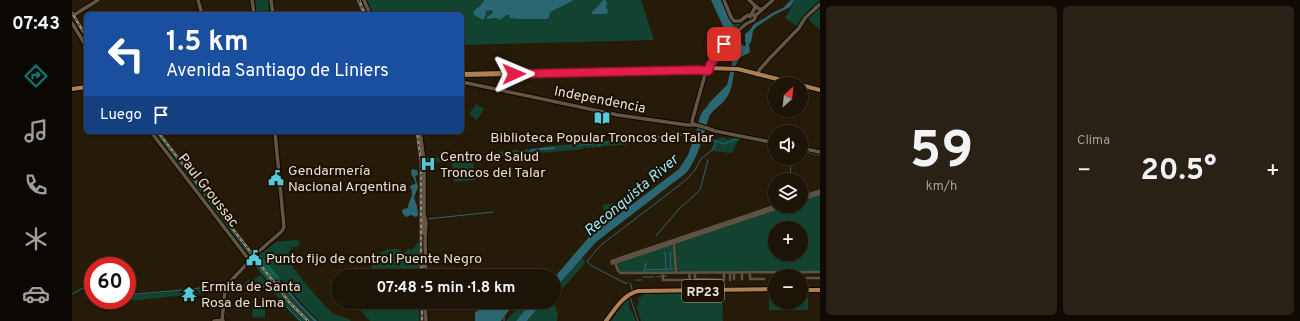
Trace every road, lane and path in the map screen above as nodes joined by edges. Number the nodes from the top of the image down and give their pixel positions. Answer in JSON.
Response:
{"nodes":[{"id":1,"x":98,"y":0,"type":"edge"},
{"id":2,"x":198,"y":0,"type":"edge"},
{"id":3,"x":252,"y":0,"type":"edge"},
{"id":4,"x":270,"y":0,"type":"edge"},
{"id":5,"x":364,"y":0,"type":"edge"},
{"id":6,"x":724,"y":0,"type":"edge"},
{"id":7,"x":749,"y":0,"type":"edge"},
{"id":8,"x":773,"y":0,"type":"edge"},
{"id":9,"x":753,"y":4,"type":"junction"},
{"id":10,"x":820,"y":4,"type":"edge"},
{"id":11,"x":762,"y":9,"type":"junction"},
{"id":12,"x":201,"y":12,"type":"edge"},
{"id":13,"x":254,"y":12,"type":"edge"},
{"id":14,"x":273,"y":12,"type":"edge"},
{"id":15,"x":370,"y":12,"type":"edge"},
{"id":16,"x":74,"y":15,"type":"edge"},
{"id":17,"x":745,"y":17,"type":"junction"},
{"id":18,"x":752,"y":17,"type":"junction"},
{"id":19,"x":72,"y":23,"type":"edge"},
{"id":20,"x":746,"y":23,"type":"junction"},
{"id":21,"x":728,"y":40,"type":"junction"},
{"id":22,"x":84,"y":43,"type":"edge"},
{"id":23,"x":712,"y":63,"type":"junction"},
{"id":24,"x":715,"y":68,"type":"junction"},
{"id":25,"x":726,"y":68,"type":"junction"},
{"id":26,"x":708,"y":69,"type":"junction"},
{"id":27,"x":464,"y":75,"type":"edge"},
{"id":28,"x":464,"y":75,"type":"edge"},
{"id":29,"x":757,"y":75,"type":"junction"},
{"id":30,"x":768,"y":77,"type":"edge"},
{"id":31,"x":768,"y":78,"type":"edge"},
{"id":32,"x":464,"y":82,"type":"edge"},
{"id":33,"x":84,"y":87,"type":"edge"},
{"id":34,"x":808,"y":87,"type":"edge"},
{"id":35,"x":72,"y":88,"type":"edge"},
{"id":36,"x":820,"y":90,"type":"edge"},
{"id":37,"x":692,"y":121,"type":"junction"},
{"id":38,"x":688,"y":125,"type":"junction"},
{"id":39,"x":696,"y":125,"type":"junction"},
{"id":40,"x":153,"y":134,"type":"edge"},
{"id":41,"x":275,"y":134,"type":"edge"},
{"id":42,"x":420,"y":134,"type":"edge"},
{"id":43,"x":768,"y":142,"type":"edge"},
{"id":44,"x":808,"y":149,"type":"edge"},
{"id":45,"x":820,"y":152,"type":"edge"},
{"id":46,"x":425,"y":227,"type":"junction"},
{"id":47,"x":250,"y":261,"type":"junction"},
{"id":48,"x":424,"y":269,"type":"edge"},
{"id":49,"x":425,"y":269,"type":"edge"},
{"id":50,"x":768,"y":290,"type":"edge"},
{"id":51,"x":808,"y":290,"type":"edge"},
{"id":52,"x":820,"y":290,"type":"edge"},
{"id":53,"x":425,"y":309,"type":"edge"},
{"id":54,"x":426,"y":309,"type":"edge"},
{"id":55,"x":214,"y":321,"type":"edge"},
{"id":56,"x":223,"y":321,"type":"edge"},
{"id":57,"x":425,"y":321,"type":"edge"},
{"id":58,"x":607,"y":321,"type":"edge"}],
"edges":[{"from":1,"to":16,"type":"main road"},
{"from":2,"to":12,"type":"main road"},
{"from":3,"to":13,"type":"main road"},
{"from":4,"to":14,"type":"main road"},
{"from":5,"to":15,"type":"main road"},
{"from":6,"to":17,"type":"main road"},
{"from":7,"to":9,"type":"main road"},
{"from":8,"to":11,"type":"main road"},
{"from":9,"to":11,"type":"main road"},
{"from":9,"to":18,"type":"main road"},
{"from":10,"to":29,"type":"main road"},
{"from":11,"to":18,"type":"main road"},
{"from":17,"to":18,"type":"main road"},
{"from":17,"to":20,"type":"main road"},
{"from":18,"to":20,"type":"main road"},
{"from":19,"to":22,"type":"main road"},
{"from":20,"to":21,"type":"main road"},
{"from":21,"to":23,"type":"main road"},
{"from":21,"to":26,"type":"main road"},
{"from":23,"to":24,"type":"main road"},
{"from":23,"to":26,"type":"main road"},
{"from":24,"to":25,"type":"main road"},
{"from":24,"to":26,"type":"main road"},
{"from":25,"to":26,"type":"main road"},
{"from":25,"to":29,"type":"main road"},
{"from":26,"to":27,"type":"main road"},
{"from":26,"to":28,"type":"main road"},
{"from":26,"to":37,"type":"main road"},
{"from":26,"to":39,"type":"main road"},
{"from":29,"to":30,"type":"main road"},
{"from":29,"to":31,"type":"main road"},
{"from":32,"to":38,"type":"main road","name":"Independencia"},
{"from":33,"to":35,"type":"main road"},
{"from":34,"to":36,"type":"main road"},
{"from":37,"to":38,"type":"main road"},
{"from":37,"to":39,"type":"main road"},
{"from":38,"to":39,"type":"main road","name":"Independencia"},
{"from":39,"to":43,"type":"main road","name":"Independencia"},
{"from":40,"to":47,"type":"main road","name":"Paul Groussac"},
{"from":41,"to":47,"type":"main road"},
{"from":42,"to":46,"type":"main road"},
{"from":44,"to":45,"type":"main road"},
{"from":46,"to":48,"type":"main road"},
{"from":46,"to":49,"type":"main road"},
{"from":47,"to":56,"type":"main road"},
{"from":50,"to":58,"type":"main road","number":"RP23"},
{"from":51,"to":52,"type":"main road"},
{"from":53,"to":57,"type":"main road"},
{"from":54,"to":57,"type":"main road"},
{"from":55,"to":56,"type":"main road"}]}
